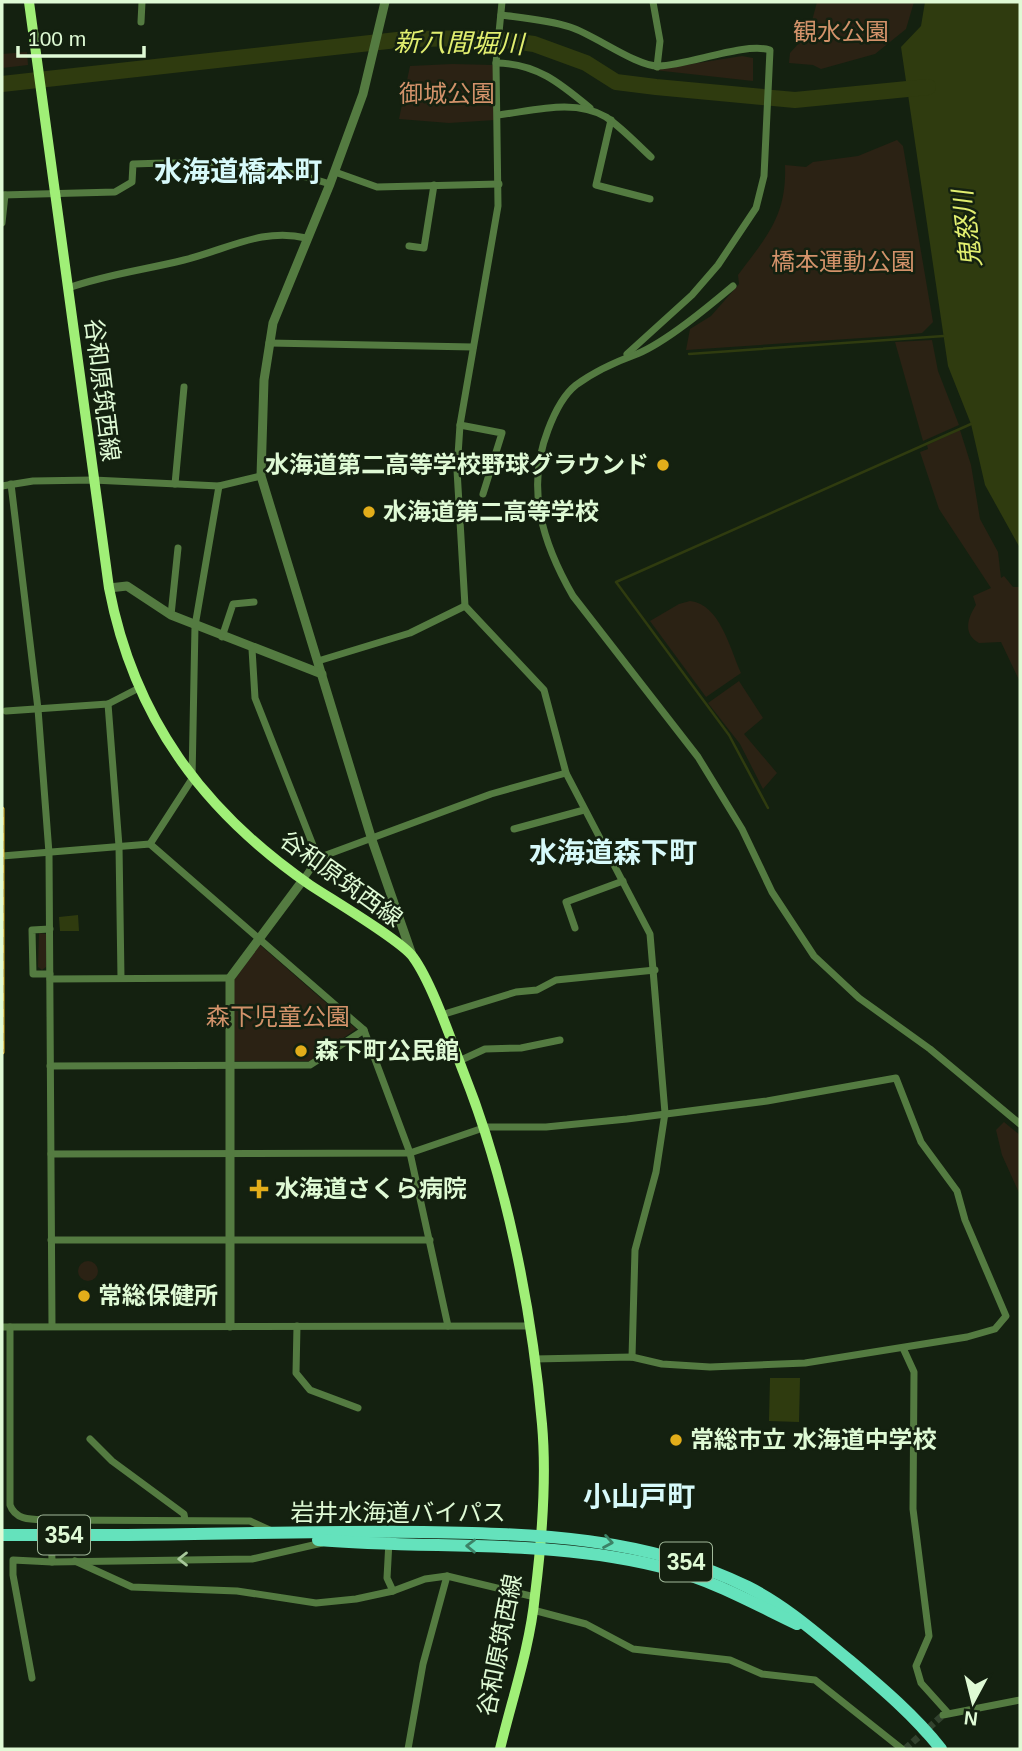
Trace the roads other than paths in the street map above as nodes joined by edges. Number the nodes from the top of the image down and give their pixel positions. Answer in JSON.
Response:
{"nodes":[{"id":1,"x":29,"y":2,"type":"edge"},
{"id":2,"x":142,"y":2,"type":"edge"},
{"id":3,"x":385,"y":2,"type":"edge"},
{"id":4,"x":502,"y":2,"type":"edge"},
{"id":5,"x":653,"y":2,"type":"edge"},
{"id":6,"x":500,"y":17,"type":"junction"},
{"id":7,"x":141,"y":22,"type":"dead end"},
{"id":8,"x":496,"y":62,"type":"junction"},
{"id":9,"x":657,"y":66,"type":"junction"},
{"id":10,"x":590,"y":109,"type":"junction"},
{"id":11,"x":498,"y":115,"type":"junction"},
{"id":12,"x":611,"y":120,"type":"junction"},
{"id":13,"x":651,"y":158,"type":"dead end"},
{"id":14,"x":335,"y":172,"type":"junction"},
{"id":15,"x":330,"y":184,"type":"junction"},
{"id":16,"x":499,"y":184,"type":"junction"},
{"id":17,"x":434,"y":185,"type":"junction"},
{"id":18,"x":55,"y":194,"type":"junction"},
{"id":19,"x":3,"y":195,"type":"edge"},
{"id":20,"x":650,"y":199,"type":"dead end"},
{"id":21,"x":2,"y":223,"type":"edge"},
{"id":22,"x":306,"y":238,"type":"junction"},
{"id":23,"x":409,"y":246,"type":"dead end"},
{"id":24,"x":733,"y":286,"type":"dead end"},
{"id":25,"x":68,"y":288,"type":"junction"},
{"id":26,"x":269,"y":343,"type":"junction"},
{"id":27,"x":473,"y":347,"type":"junction"},
{"id":28,"x":624,"y":356,"type":"junction"},
{"id":29,"x":184,"y":387,"type":"dead end"},
{"id":30,"x":460,"y":425,"type":"junction"},
{"id":31,"x":261,"y":476,"type":"junction"},
{"id":32,"x":93,"y":480,"type":"junction"},
{"id":33,"x":175,"y":484,"type":"junction"},
{"id":34,"x":11,"y":485,"type":"junction"},
{"id":35,"x":2,"y":486,"type":"edge"},
{"id":36,"x":219,"y":486,"type":"junction"},
{"id":37,"x":483,"y":494,"type":"dead end"},
{"id":38,"x":178,"y":548,"type":"dead end"},
{"id":39,"x":109,"y":588,"type":"junction"},
{"id":40,"x":254,"y":602,"type":"dead end"},
{"id":41,"x":465,"y":606,"type":"junction"},
{"id":42,"x":171,"y":615,"type":"junction"},
{"id":43,"x":195,"y":626,"type":"junction"},
{"id":44,"x":222,"y":637,"type":"junction"},
{"id":45,"x":252,"y":649,"type":"junction"},
{"id":46,"x":318,"y":661,"type":"junction"},
{"id":47,"x":321,"y":674,"type":"junction"},
{"id":48,"x":139,"y":688,"type":"junction"},
{"id":49,"x":108,"y":704,"type":"junction"},
{"id":50,"x":38,"y":709,"type":"junction"},
{"id":51,"x":6,"y":710,"type":"dead end"},
{"id":52,"x":566,"y":774,"type":"junction"},
{"id":53,"x":192,"y":779,"type":"junction"},
{"id":54,"x":584,"y":810,"type":"junction"},
{"id":55,"x":514,"y":829,"type":"dead end"},
{"id":56,"x":372,"y":840,"type":"junction"},
{"id":57,"x":150,"y":844,"type":"junction"},
{"id":58,"x":119,"y":846,"type":"junction"},
{"id":59,"x":49,"y":853,"type":"junction"},
{"id":60,"x":2,"y":856,"type":"edge"},
{"id":61,"x":318,"y":858,"type":"junction"},
{"id":62,"x":303,"y":880,"type":"junction"},
{"id":63,"x":623,"y":881,"type":"junction"},
{"id":64,"x":575,"y":928,"type":"dead end"},
{"id":65,"x":50,"y":929,"type":"junction"},
{"id":66,"x":257,"y":939,"type":"junction"},
{"id":67,"x":412,"y":955,"type":"junction"},
{"id":68,"x":654,"y":970,"type":"junction"},
{"id":69,"x":50,"y":976,"type":"junction"},
{"id":70,"x":121,"y":978,"type":"junction"},
{"id":71,"x":230,"y":978,"type":"junction"},
{"id":72,"x":441,"y":1015,"type":"junction"},
{"id":73,"x":364,"y":1030,"type":"junction"},
{"id":74,"x":560,"y":1040,"type":"dead end"},
{"id":75,"x":459,"y":1061,"type":"junction"},
{"id":76,"x":229,"y":1065,"type":"junction"},
{"id":77,"x":50,"y":1066,"type":"junction"},
{"id":78,"x":665,"y":1113,"type":"junction"},
{"id":79,"x":1020,"y":1124,"type":"edge"},
{"id":80,"x":486,"y":1127,"type":"junction"},
{"id":81,"x":411,"y":1153,"type":"junction"},
{"id":82,"x":51,"y":1154,"type":"junction"},
{"id":83,"x":229,"y":1154,"type":"junction"},
{"id":84,"x":51,"y":1240,"type":"junction"},
{"id":85,"x":230,"y":1240,"type":"junction"},
{"id":86,"x":430,"y":1240,"type":"junction"},
{"id":87,"x":52,"y":1326,"type":"junction"},
{"id":88,"x":230,"y":1326,"type":"junction"},
{"id":89,"x":297,"y":1326,"type":"junction"},
{"id":90,"x":448,"y":1326,"type":"junction"},
{"id":91,"x":528,"y":1326,"type":"junction"},
{"id":92,"x":6,"y":1327,"type":"edge"},
{"id":93,"x":903,"y":1348,"type":"junction"},
{"id":94,"x":632,"y":1356,"type":"junction"},
{"id":95,"x":533,"y":1359,"type":"junction"},
{"id":96,"x":358,"y":1408,"type":"dead end"},
{"id":97,"x":90,"y":1439,"type":"dead end"},
{"id":98,"x":51,"y":1520,"type":"junction"},
{"id":99,"x":185,"y":1520,"type":"junction"},
{"id":100,"x":255,"y":1534,"type":"junction"},
{"id":101,"x":277,"y":1534,"type":"junction"},
{"id":102,"x":2,"y":1535,"type":"edge"},
{"id":103,"x":389,"y":1538,"type":"junction"},
{"id":104,"x":339,"y":1541,"type":"junction"},
{"id":105,"x":540,"y":1541,"type":"junction"},
{"id":106,"x":75,"y":1561,"type":"junction"},
{"id":107,"x":52,"y":1562,"type":"junction"},
{"id":108,"x":447,"y":1576,"type":"junction"},
{"id":109,"x":393,"y":1591,"type":"junction"},
{"id":110,"x":535,"y":1597,"type":"junction"},
{"id":111,"x":533,"y":1610,"type":"junction"},
{"id":112,"x":32,"y":1678,"type":"dead end"},
{"id":113,"x":1020,"y":1700,"type":"edge"},
{"id":114,"x":408,"y":1749,"type":"edge"},
{"id":115,"x":500,"y":1749,"type":"edge"},
{"id":116,"x":902,"y":1749,"type":"edge"},
{"id":117,"x":941,"y":1749,"type":"edge"}],
"edges":[{"from":1,"to":18,"type":"main road","name":"谷和原筑西線"},
{"from":2,"to":7,"type":"street"},
{"from":3,"to":14,"type":"street"},
{"from":4,"to":6,"type":"street"},
{"from":5,"to":9,"type":"street"},
{"from":6,"to":8,"type":"street"},
{"from":6,"to":9,"type":"street"},
{"from":8,"to":10,"type":"street"},
{"from":8,"to":11,"type":"street"},
{"from":9,"to":28,"type":"street"},
{"from":10,"to":11,"type":"street"},
{"from":10,"to":12,"type":"street"},
{"from":11,"to":16,"type":"street"},
{"from":12,"to":13,"type":"street"},
{"from":12,"to":20,"type":"street"},
{"from":14,"to":15,"type":"street"},
{"from":14,"to":17,"type":"street"},
{"from":15,"to":18,"type":"street"},
{"from":15,"to":22,"type":"street"},
{"from":16,"to":17,"type":"street"},
{"from":16,"to":27,"type":"street"},
{"from":17,"to":23,"type":"street"},
{"from":18,"to":19,"type":"street"},
{"from":18,"to":25,"type":"main road","name":"谷和原筑西線"},
{"from":19,"to":21,"type":"street"},
{"from":22,"to":25,"type":"street"},
{"from":22,"to":26,"type":"street"},
{"from":24,"to":28,"type":"street"},
{"from":25,"to":32,"type":"main road","name":"谷和原筑西線"},
{"from":26,"to":27,"type":"street"},
{"from":26,"to":31,"type":"street"},
{"from":27,"to":30,"type":"street"},
{"from":28,"to":79,"type":"street"},
{"from":29,"to":33,"type":"street"},
{"from":30,"to":37,"type":"street"},
{"from":30,"to":41,"type":"street"},
{"from":31,"to":36,"type":"street"},
{"from":31,"to":46,"type":"street"},
{"from":32,"to":33,"type":"street"},
{"from":32,"to":34,"type":"street"},
{"from":32,"to":39,"type":"main road","name":"谷和原筑西線"},
{"from":33,"to":36,"type":"street"},
{"from":34,"to":35,"type":"street"},
{"from":34,"to":50,"type":"street"},
{"from":36,"to":43,"type":"street"},
{"from":38,"to":42,"type":"street"},
{"from":39,"to":42,"type":"street"},
{"from":39,"to":48,"type":"main road","name":"谷和原筑西線"},
{"from":40,"to":44,"type":"street"},
{"from":41,"to":46,"type":"street"},
{"from":41,"to":52,"type":"street"},
{"from":42,"to":43,"type":"street"},
{"from":43,"to":44,"type":"street"},
{"from":43,"to":53,"type":"street"},
{"from":44,"to":45,"type":"street"},
{"from":45,"to":47,"type":"street"},
{"from":45,"to":61,"type":"street"},
{"from":46,"to":47,"type":"street"},
{"from":47,"to":56,"type":"street"},
{"from":48,"to":49,"type":"street"},
{"from":48,"to":53,"type":"main road","name":"谷和原筑西線"},
{"from":49,"to":50,"type":"street"},
{"from":49,"to":58,"type":"street"},
{"from":50,"to":51,"type":"street"},
{"from":50,"to":59,"type":"street"},
{"from":52,"to":54,"type":"street"},
{"from":52,"to":56,"type":"street"},
{"from":53,"to":57,"type":"street"},
{"from":53,"to":62,"type":"main road","name":"谷和原筑西線"},
{"from":54,"to":55,"type":"street"},
{"from":54,"to":63,"type":"street"},
{"from":56,"to":61,"type":"street"},
{"from":56,"to":67,"type":"street"},
{"from":57,"to":58,"type":"street"},
{"from":57,"to":66,"type":"street"},
{"from":58,"to":59,"type":"street"},
{"from":58,"to":70,"type":"street"},
{"from":59,"to":60,"type":"street"},
{"from":59,"to":65,"type":"street"},
{"from":61,"to":62,"type":"street"},
{"from":62,"to":66,"type":"street"},
{"from":62,"to":67,"type":"main road","name":"谷和原筑西線"},
{"from":63,"to":64,"type":"street"},
{"from":63,"to":68,"type":"street"},
{"from":65,"to":69,"type":"street"},
{"from":65,"to":69,"type":"street"},
{"from":66,"to":71,"type":"street"},
{"from":66,"to":73,"type":"street"},
{"from":67,"to":72,"type":"main road","name":"谷和原筑西線"},
{"from":68,"to":72,"type":"street"},
{"from":68,"to":78,"type":"street"},
{"from":69,"to":70,"type":"street"},
{"from":69,"to":77,"type":"street"},
{"from":70,"to":71,"type":"street"},
{"from":71,"to":76,"type":"street"},
{"from":72,"to":75,"type":"main road","name":"谷和原筑西線"},
{"from":73,"to":76,"type":"street"},
{"from":73,"to":81,"type":"street"},
{"from":74,"to":75,"type":"street"},
{"from":75,"to":80,"type":"main road","name":"谷和原筑西線"},
{"from":76,"to":77,"type":"street"},
{"from":76,"to":83,"type":"street"},
{"from":77,"to":82,"type":"street"},
{"from":78,"to":80,"type":"street"},
{"from":78,"to":93,"type":"street"},
{"from":78,"to":94,"type":"street"},
{"from":80,"to":81,"type":"street"},
{"from":80,"to":91,"type":"main road","name":"谷和原筑西線"},
{"from":81,"to":83,"type":"street"},
{"from":81,"to":86,"type":"street"},
{"from":82,"to":83,"type":"street"},
{"from":82,"to":84,"type":"street"},
{"from":83,"to":85,"type":"street"},
{"from":84,"to":85,"type":"street"},
{"from":84,"to":87,"type":"street"},
{"from":85,"to":86,"type":"street"},
{"from":85,"to":88,"type":"street"},
{"from":86,"to":90,"type":"street"},
{"from":87,"to":88,"type":"street"},
{"from":87,"to":92,"type":"street"},
{"from":88,"to":89,"type":"street"},
{"from":89,"to":90,"type":"street"},
{"from":89,"to":96,"type":"street"},
{"from":90,"to":91,"type":"street"},
{"from":91,"to":95,"type":"main road","name":"谷和原筑西線"},
{"from":92,"to":98,"type":"street"},
{"from":93,"to":94,"type":"street"},
{"from":93,"to":113,"type":"street"},
{"from":94,"to":95,"type":"street"},
{"from":95,"to":105,"type":"main road","name":"谷和原筑西線"},
{"from":97,"to":99,"type":"street"},
{"from":98,"to":99,"type":"street"},
{"from":98,"to":107,"type":"street"},
{"from":99,"to":101,"type":"street"},
{"from":100,"to":101,"type":"highway","name":"岩井水海道バイパス","number":"354"},
{"from":100,"to":102,"type":"highway","name":"岩井水海道バイパス","number":"354","bridge":true},
{"from":100,"to":104,"type":"highway","name":"岩井水海道バイパス","number":"354"},
{"from":101,"to":103,"type":"highway","name":"岩井水海道バイパス","number":"354"},
{"from":103,"to":104,"type":"highway","name":"岩井水海道バイパス","number":"354"},
{"from":103,"to":105,"type":"highway","name":"岩井水海道バイパス","number":"354"},
{"from":103,"to":109,"type":"street"},
{"from":104,"to":106,"type":"street","one_way":true},
{"from":105,"to":110,"type":"main road","name":"谷和原筑西線"},
{"from":105,"to":117,"type":"highway","number":"354"},
{"from":106,"to":107,"type":"street"},
{"from":106,"to":109,"type":"street"},
{"from":107,"to":112,"type":"street"},
{"from":108,"to":109,"type":"street"},
{"from":108,"to":110,"type":"street"},
{"from":108,"to":114,"type":"street"},
{"from":110,"to":111,"type":"main road","name":"谷和原筑西線"},
{"from":111,"to":115,"type":"main road","name":"谷和原筑西線"},
{"from":111,"to":116,"type":"street"}]}
